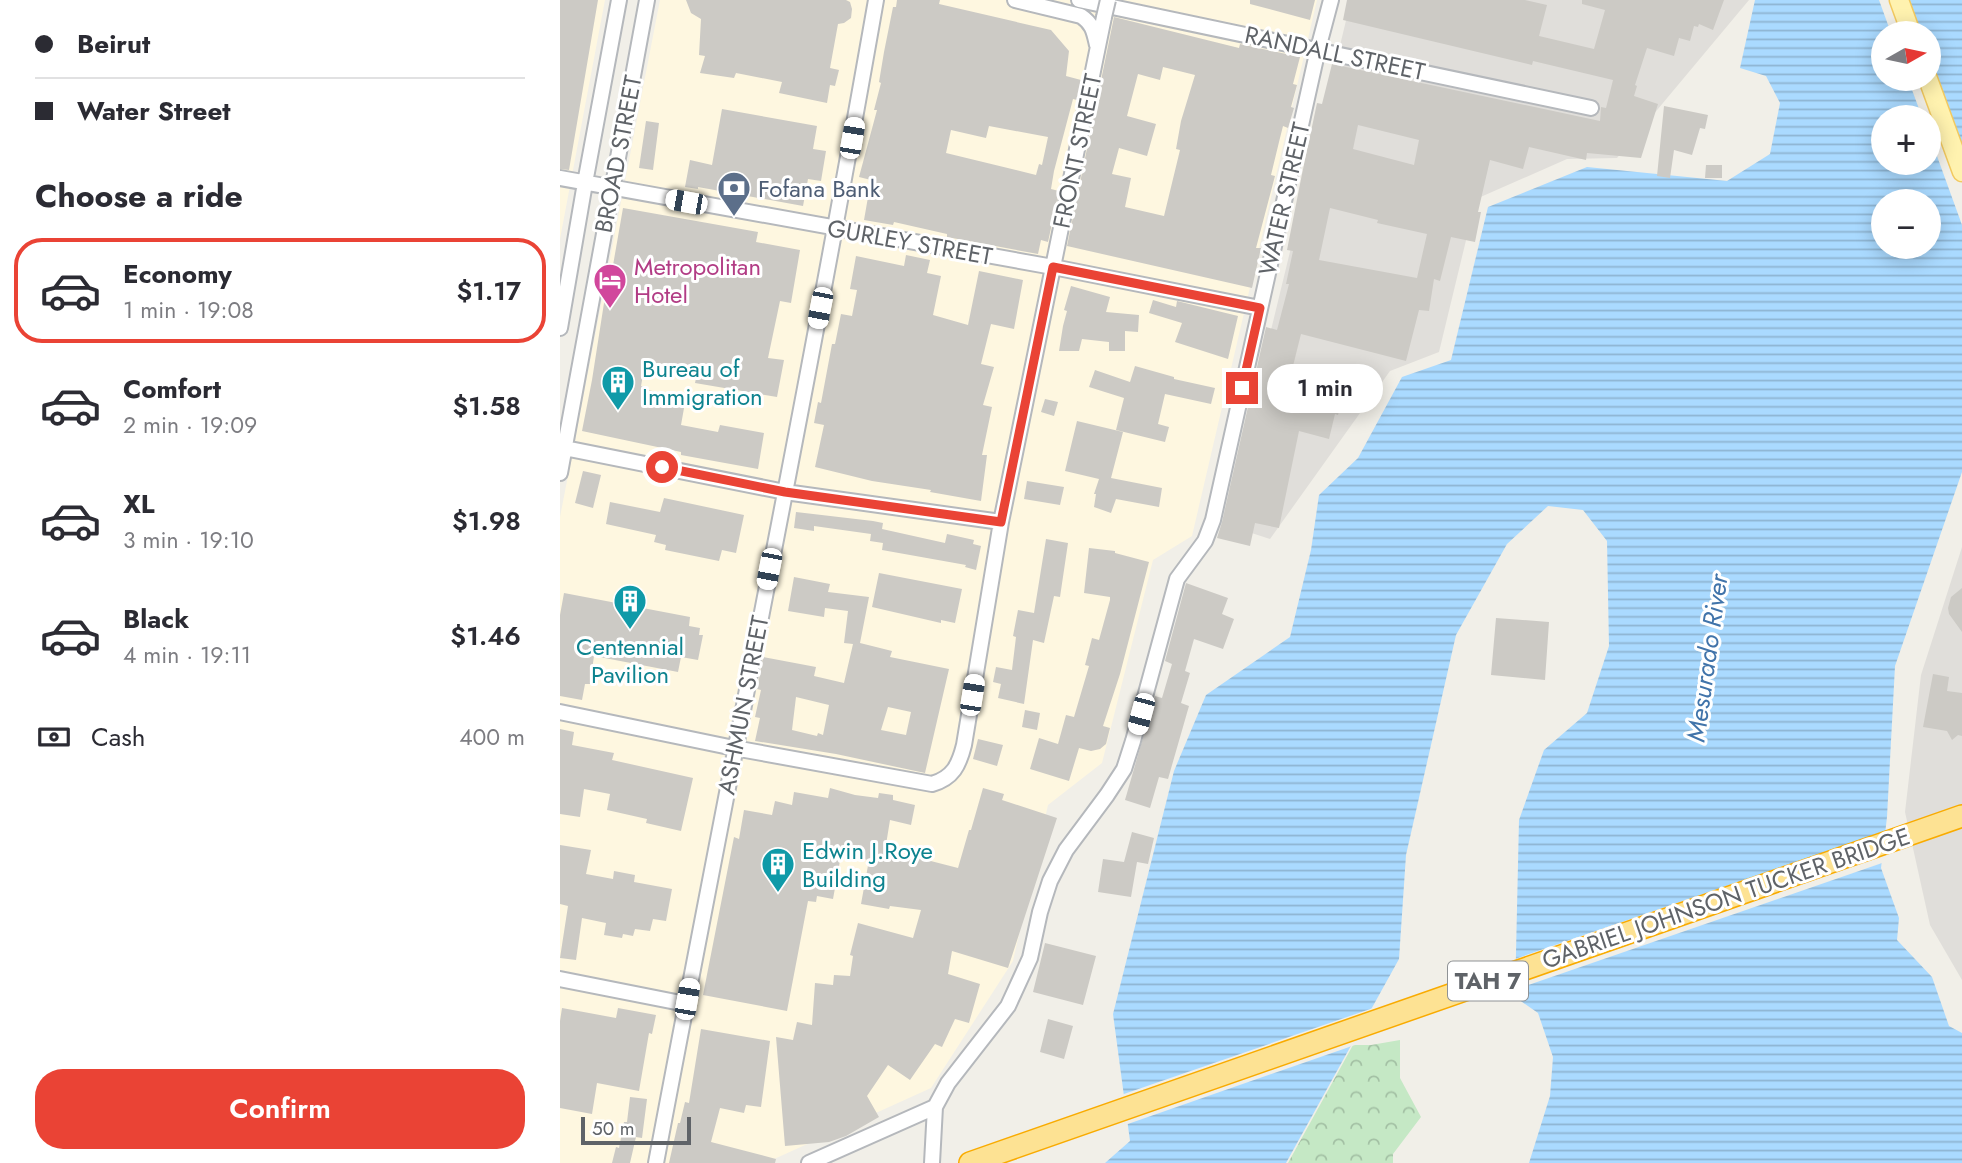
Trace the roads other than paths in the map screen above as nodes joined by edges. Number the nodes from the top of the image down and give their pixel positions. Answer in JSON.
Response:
{"nodes":[{"id":1,"x":619,"y":0,"type":"edge"},
{"id":2,"x":647,"y":0,"type":"edge"},
{"id":3,"x":876,"y":0,"type":"edge"},
{"id":4,"x":1014,"y":0,"type":"edge"},
{"id":5,"x":1079,"y":0,"type":"edge"},
{"id":6,"x":1108,"y":0,"type":"edge"},
{"id":7,"x":1332,"y":0,"type":"edge"},
{"id":8,"x":1899,"y":0,"type":"edge"},
{"id":9,"x":1907,"y":21,"type":"edge"},
{"id":10,"x":1098,"y":48,"type":"junction"},
{"id":11,"x":1318,"y":49,"type":"junction"},
{"id":12,"x":1932,"y":91,"type":"edge"},
{"id":13,"x":1591,"y":108,"type":"dead end"},
{"id":14,"x":1962,"y":172,"type":"edge"},
{"id":15,"x":560,"y":178,"type":"edge"},
{"id":16,"x":585,"y":183,"type":"junction"},
{"id":17,"x":611,"y":188,"type":"junction"},
{"id":18,"x":835,"y":229,"type":"junction"},
{"id":19,"x":1053,"y":267,"type":"junction"},
{"id":20,"x":1260,"y":308,"type":"junction"},
{"id":21,"x":560,"y":328,"type":"edge"},
{"id":22,"x":562,"y":447,"type":"edge"},
{"id":23,"x":560,"y":473,"type":"edge"},
{"id":24,"x":785,"y":492,"type":"junction"},
{"id":25,"x":1001,"y":522,"type":"junction"},
{"id":26,"x":560,"y":712,"type":"edge"},
{"id":27,"x":734,"y":748,"type":"junction"},
{"id":28,"x":1953,"y":819,"type":"edge"},
{"id":29,"x":560,"y":979,"type":"edge"},
{"id":30,"x":686,"y":1004,"type":"junction"},
{"id":31,"x":935,"y":1107,"type":"junction"},
{"id":32,"x":656,"y":1163,"type":"edge"},
{"id":33,"x":809,"y":1163,"type":"edge"},
{"id":34,"x":932,"y":1163,"type":"edge"},
{"id":35,"x":970,"y":1163,"type":"edge"}],
"edges":[{"from":1,"to":16,"type":"street","name":"BROAD STREET"},
{"from":2,"to":17,"type":"street","name":"BROAD STREET"},
{"from":3,"to":18,"type":"street","name":"ASHMUN STREET"},
{"from":4,"to":10,"type":"street"},
{"from":5,"to":11,"type":"street","name":"RANDALL STREET"},
{"from":6,"to":10,"type":"street","name":"FRONT STREET","bridge":true},
{"from":7,"to":11,"type":"street","name":"WATER STREET"},
{"from":8,"to":9,"type":"main road"},
{"from":10,"to":19,"type":"street","name":"FRONT STREET"},
{"from":11,"to":13,"type":"street","name":"RANDALL STREET"},
{"from":11,"to":20,"type":"street","name":"WATER STREET"},
{"from":12,"to":14,"type":"main road"},
{"from":15,"to":16,"type":"street","name":"GURLEY STREET"},
{"from":16,"to":17,"type":"street","name":"GURLEY STREET"},
{"from":16,"to":21,"type":"street","name":"BROAD STREET"},
{"from":17,"to":18,"type":"street","name":"GURLEY STREET"},
{"from":17,"to":22,"type":"street","name":"BROAD STREET"},
{"from":18,"to":19,"type":"street","name":"GURLEY STREET"},
{"from":18,"to":24,"type":"street","name":"ASHMUN STREET"},
{"from":19,"to":20,"type":"street","name":"GURLEY STREET"},
{"from":19,"to":25,"type":"street","name":"FRONT STREET"},
{"from":20,"to":31,"type":"street","name":"WATER STREET"},
{"from":22,"to":23,"type":"street","name":"BROAD STREET"},
{"from":22,"to":24,"type":"street"},
{"from":24,"to":25,"type":"street"},
{"from":24,"to":27,"type":"street","name":"ASHMUN STREET"},
{"from":25,"to":27,"type":"street","name":"FRONT STREET"},
{"from":26,"to":27,"type":"street"},
{"from":27,"to":30,"type":"street","name":"ASHMUN STREET"},
{"from":28,"to":35,"type":"highway","name":"GABRIEL JOHNSON TUCKER BRIDGE","number":"TAH 7"},
{"from":29,"to":30,"type":"street"},
{"from":30,"to":32,"type":"street","name":"ASHMUN STREET"},
{"from":31,"to":33,"type":"street"},
{"from":31,"to":34,"type":"street","name":"WATER STREET"}]}
